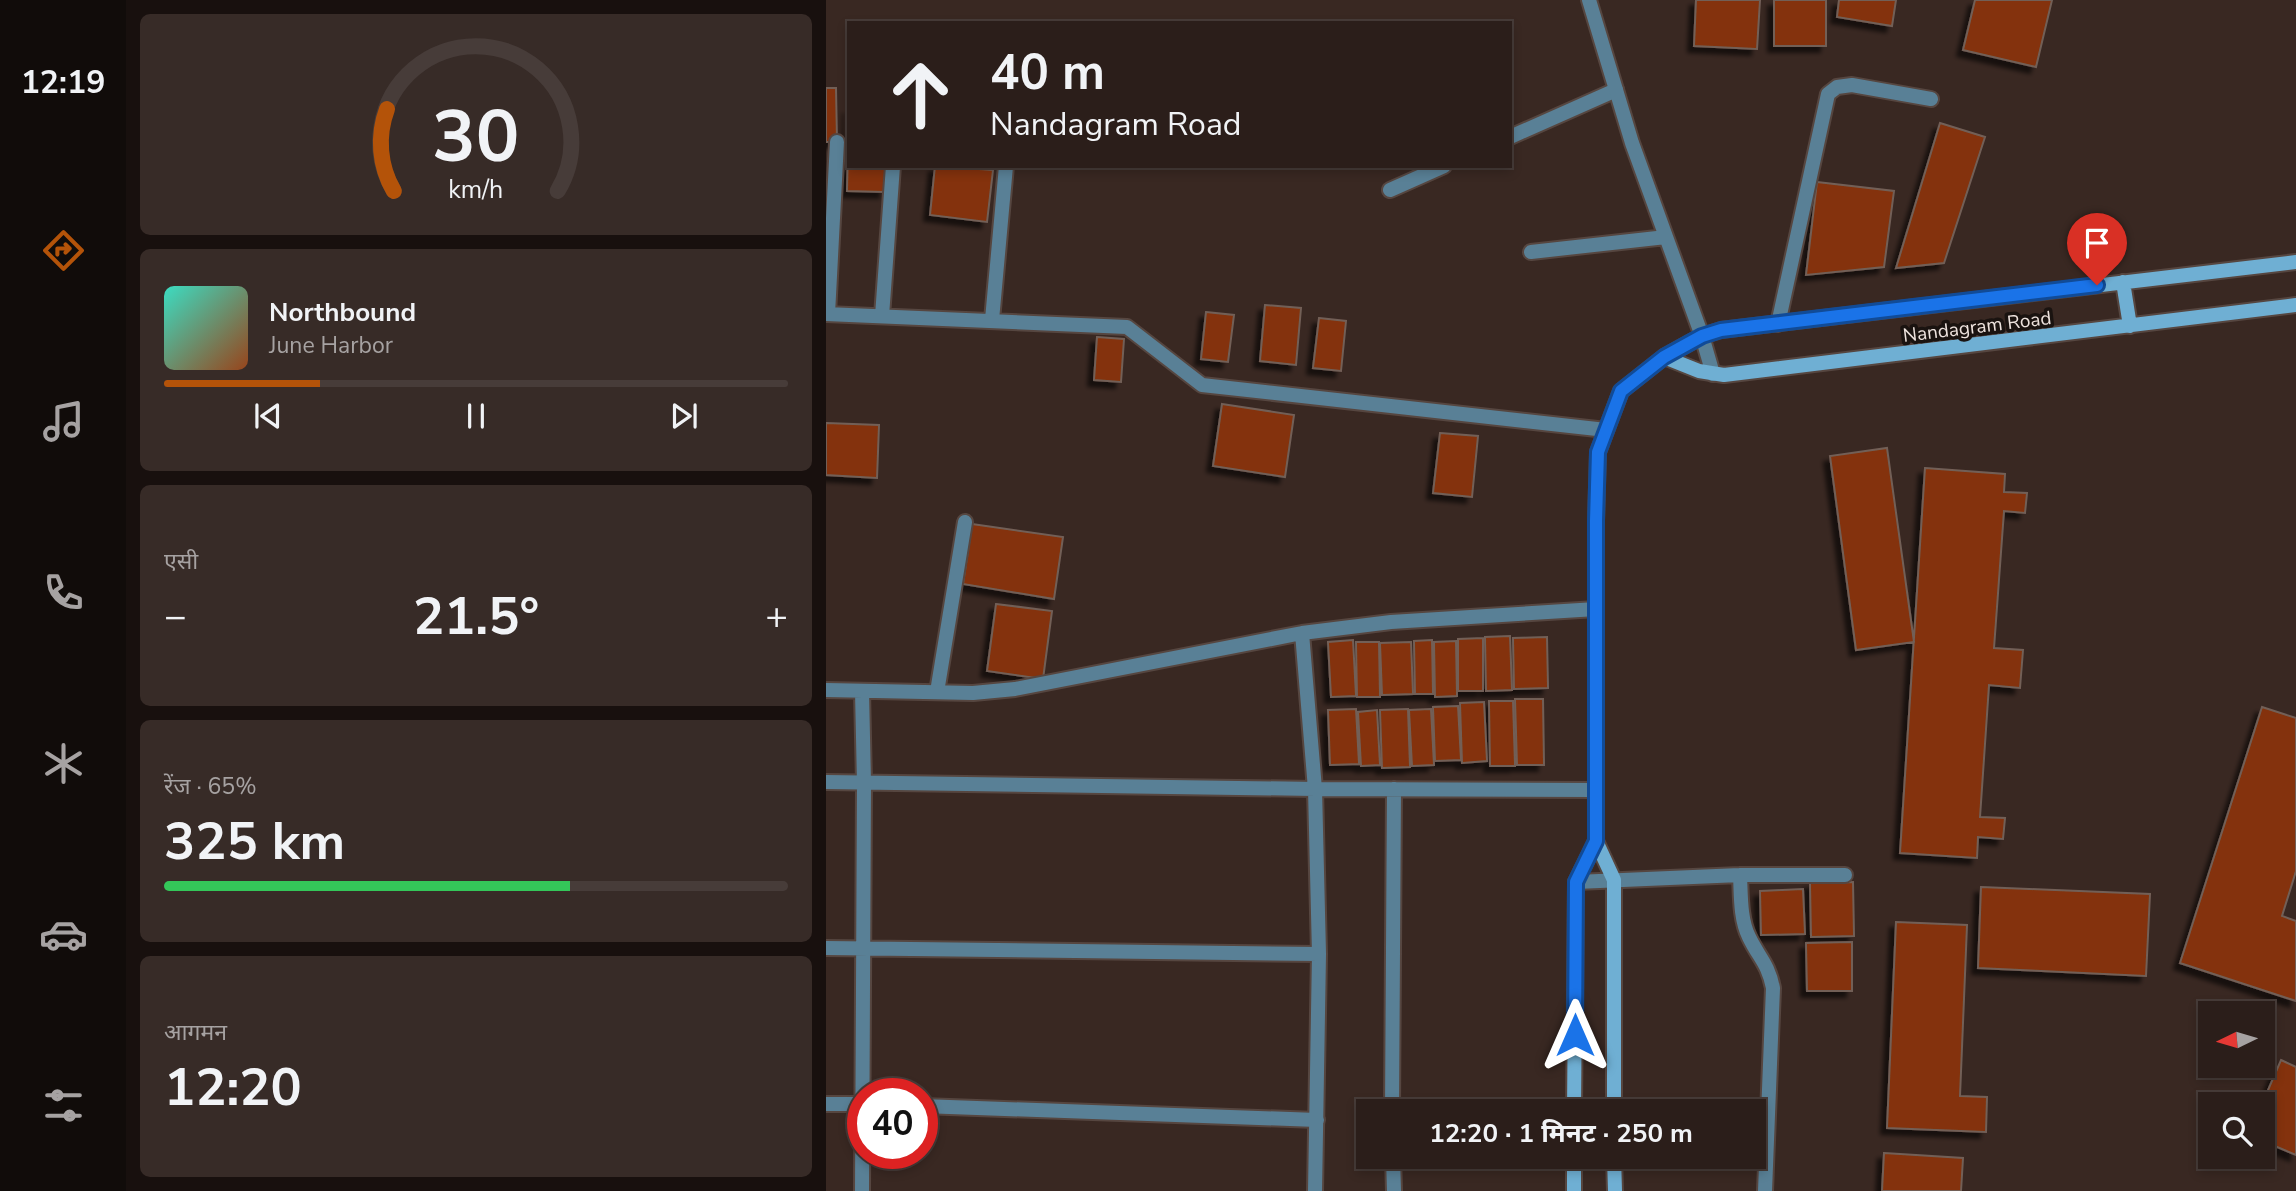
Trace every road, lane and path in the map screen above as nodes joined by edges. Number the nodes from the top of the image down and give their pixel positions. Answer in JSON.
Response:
{"nodes":[{"id":1,"x":1589,"y":0,"type":"edge"},
{"id":2,"x":1616,"y":90,"type":"junction"},
{"id":3,"x":1931,"y":99,"type":"dead end"},
{"id":4,"x":1512,"y":136,"type":"edge"},
{"id":5,"x":837,"y":142,"type":"dead end"},
{"id":6,"x":893,"y":168,"type":"edge"},
{"id":7,"x":1006,"y":168,"type":"edge"},
{"id":8,"x":1440,"y":168,"type":"edge"},
{"id":9,"x":1390,"y":190,"type":"dead end"},
{"id":10,"x":1666,"y":237,"type":"junction"},
{"id":11,"x":1531,"y":251,"type":"dead end"},
{"id":12,"x":2296,"y":262,"type":"edge"},
{"id":13,"x":2123,"y":282,"type":"junction"},
{"id":14,"x":2296,"y":305,"type":"edge"},
{"id":15,"x":827,"y":314,"type":"edge"},
{"id":16,"x":882,"y":316,"type":"junction"},
{"id":17,"x":992,"y":320,"type":"junction"},
{"id":18,"x":1778,"y":324,"type":"junction"},
{"id":19,"x":2130,"y":326,"type":"junction"},
{"id":20,"x":1702,"y":336,"type":"junction"},
{"id":21,"x":1664,"y":357,"type":"junction"},
{"id":22,"x":1713,"y":374,"type":"junction"},
{"id":23,"x":1606,"y":430,"type":"junction"},
{"id":24,"x":965,"y":522,"type":"dead end"},
{"id":25,"x":1595,"y":609,"type":"junction"},
{"id":26,"x":1302,"y":633,"type":"junction"},
{"id":27,"x":826,"y":690,"type":"edge"},
{"id":28,"x":862,"y":691,"type":"junction"},
{"id":29,"x":937,"y":692,"type":"junction"},
{"id":30,"x":826,"y":782,"type":"edge"},
{"id":31,"x":864,"y":783,"type":"junction"},
{"id":32,"x":1315,"y":789,"type":"junction"},
{"id":33,"x":1394,"y":789,"type":"junction"},
{"id":34,"x":1595,"y":790,"type":"junction"},
{"id":35,"x":1596,"y":841,"type":"junction"},
{"id":36,"x":1845,"y":874,"type":"dead end"},
{"id":37,"x":1740,"y":875,"type":"junction"},
{"id":38,"x":1614,"y":880,"type":"junction"},
{"id":39,"x":1576,"y":882,"type":"junction"},
{"id":40,"x":826,"y":948,"type":"edge"},
{"id":41,"x":863,"y":948,"type":"junction"},
{"id":42,"x":1319,"y":954,"type":"junction"},
{"id":43,"x":862,"y":1078,"type":"edge"},
{"id":44,"x":1392,"y":1099,"type":"edge"},
{"id":45,"x":1574,"y":1099,"type":"edge"},
{"id":46,"x":1614,"y":1099,"type":"edge"},
{"id":47,"x":826,"y":1104,"type":"edge"},
{"id":48,"x":847,"y":1104,"type":"edge"},
{"id":49,"x":938,"y":1107,"type":"edge"},
{"id":50,"x":1317,"y":1119,"type":"junction"},
{"id":51,"x":862,"y":1169,"type":"edge"},
{"id":52,"x":1393,"y":1169,"type":"edge"},
{"id":53,"x":1574,"y":1169,"type":"edge"},
{"id":54,"x":1615,"y":1169,"type":"edge"},
{"id":55,"x":862,"y":1191,"type":"edge"},
{"id":56,"x":1315,"y":1191,"type":"edge"},
{"id":57,"x":1394,"y":1191,"type":"edge"},
{"id":58,"x":1574,"y":1191,"type":"edge"},
{"id":59,"x":1615,"y":1191,"type":"edge"},
{"id":60,"x":1765,"y":1191,"type":"edge"}],
"edges":[{"from":1,"to":2,"type":"street"},
{"from":2,"to":4,"type":"street"},
{"from":2,"to":10,"type":"street"},
{"from":3,"to":18,"type":"street"},
{"from":5,"to":15,"type":"street"},
{"from":6,"to":16,"type":"street"},
{"from":7,"to":17,"type":"street"},
{"from":8,"to":9,"type":"street"},
{"from":10,"to":11,"type":"street"},
{"from":10,"to":20,"type":"street"},
{"from":12,"to":13,"type":"street","name":"Nandagram Road"},
{"from":13,"to":18,"type":"street","name":"Nandagram Road"},
{"from":13,"to":19,"type":"street"},
{"from":14,"to":19,"type":"street","name":"Nandagram Road"},
{"from":15,"to":16,"type":"street"},
{"from":16,"to":17,"type":"street"},
{"from":17,"to":23,"type":"street"},
{"from":18,"to":20,"type":"street","name":"Nandagram Road"},
{"from":19,"to":22,"type":"street","name":"Nandagram Road"},
{"from":20,"to":21,"type":"street","name":"Nandagram Road"},
{"from":20,"to":22,"type":"street"},
{"from":21,"to":22,"type":"street","name":"Nandagram Road"},
{"from":21,"to":23,"type":"street","name":"Nandagram Road"},
{"from":23,"to":25,"type":"street","name":"Nandagram Road"},
{"from":24,"to":29,"type":"street"},
{"from":25,"to":26,"type":"street"},
{"from":25,"to":34,"type":"street","name":"Nandagram Road"},
{"from":26,"to":29,"type":"street"},
{"from":26,"to":32,"type":"street"},
{"from":27,"to":28,"type":"street"},
{"from":28,"to":29,"type":"street"},
{"from":28,"to":31,"type":"street"},
{"from":30,"to":31,"type":"street"},
{"from":31,"to":32,"type":"street"},
{"from":31,"to":41,"type":"street"},
{"from":32,"to":33,"type":"street"},
{"from":32,"to":42,"type":"street"},
{"from":33,"to":34,"type":"street"},
{"from":33,"to":44,"type":"street"},
{"from":34,"to":35,"type":"street","name":"Nandagram Road"},
{"from":35,"to":38,"type":"street"},
{"from":35,"to":39,"type":"street"},
{"from":36,"to":37,"type":"street"},
{"from":37,"to":38,"type":"street"},
{"from":37,"to":60,"type":"street"},
{"from":38,"to":39,"type":"street"},
{"from":38,"to":46,"type":"street"},
{"from":39,"to":45,"type":"street"},
{"from":40,"to":41,"type":"street"},
{"from":41,"to":42,"type":"street"},
{"from":41,"to":43,"type":"street"},
{"from":42,"to":50,"type":"street"},
{"from":47,"to":48,"type":"street"},
{"from":49,"to":50,"type":"street"},
{"from":50,"to":56,"type":"street"},
{"from":51,"to":55,"type":"street"},
{"from":52,"to":57,"type":"street"},
{"from":53,"to":58,"type":"street"},
{"from":54,"to":59,"type":"street"}]}
